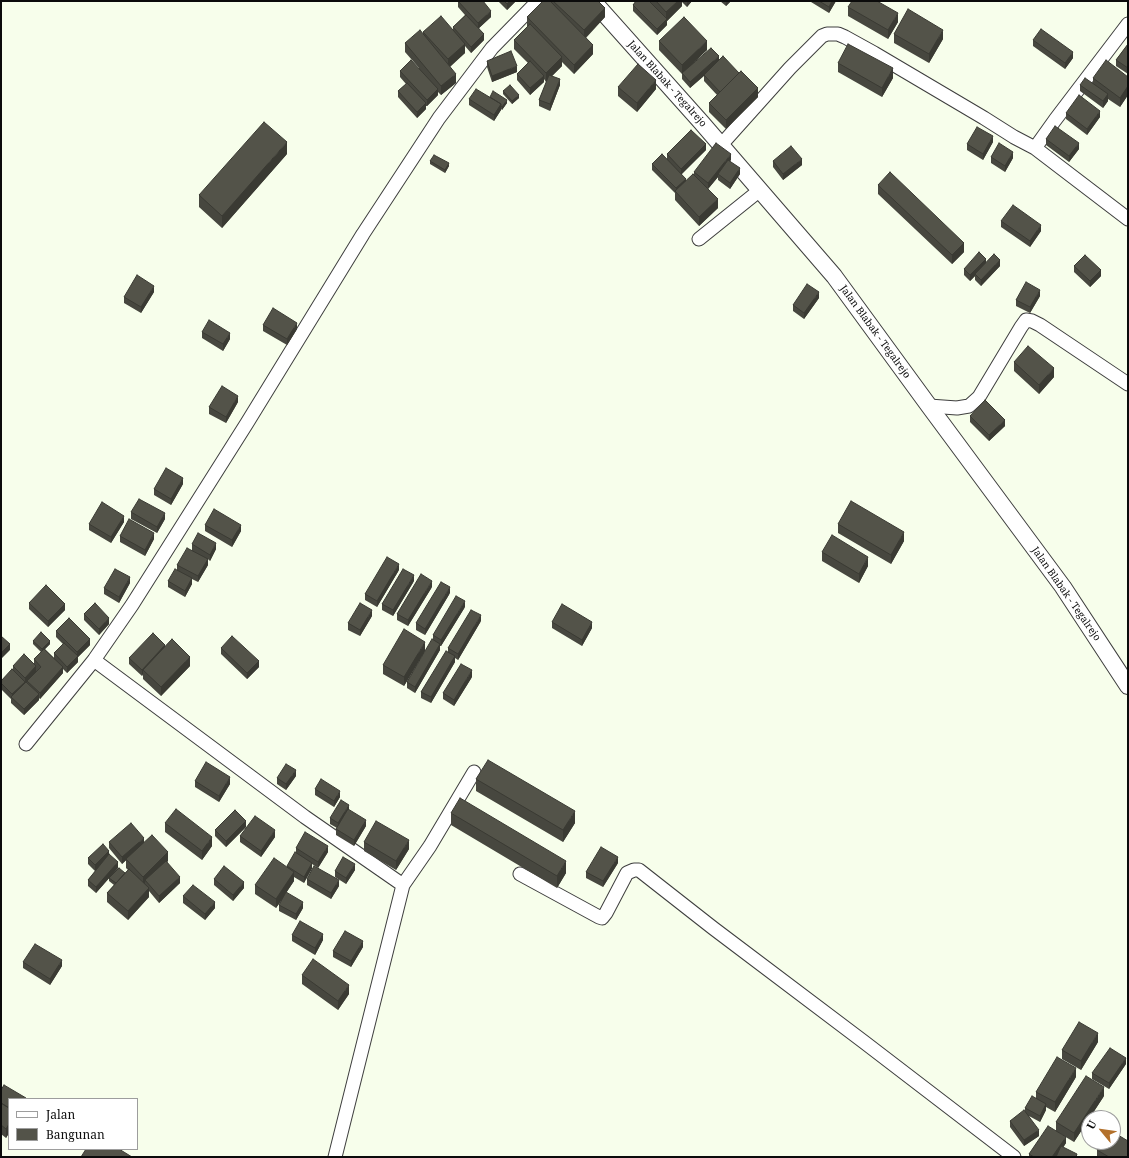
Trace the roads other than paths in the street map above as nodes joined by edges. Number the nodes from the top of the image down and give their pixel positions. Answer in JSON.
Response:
{"nodes":[{"id":1,"x":538,"y":1,"type":"edge"},
{"id":2,"x":593,"y":1,"type":"edge"},
{"id":3,"x":1128,"y":24,"type":"edge"},
{"id":4,"x":721,"y":145,"type":"junction"},
{"id":5,"x":1035,"y":148,"type":"junction"},
{"id":6,"x":760,"y":190,"type":"junction"},
{"id":7,"x":1128,"y":219,"type":"edge"},
{"id":8,"x":699,"y":239,"type":"dead end"},
{"id":9,"x":1128,"y":384,"type":"edge"},
{"id":10,"x":929,"y":406,"type":"junction"},
{"id":11,"x":94,"y":660,"type":"junction"},
{"id":12,"x":1128,"y":686,"type":"edge"},
{"id":13,"x":26,"y":744,"type":"dead end"},
{"id":14,"x":474,"y":772,"type":"dead end"},
{"id":15,"x":520,"y":874,"type":"dead end"},
{"id":16,"x":403,"y":885,"type":"junction"},
{"id":17,"x":335,"y":1157,"type":"edge"},
{"id":18,"x":1014,"y":1157,"type":"edge"}],
"edges":[{"from":1,"to":11,"type":"street"},
{"from":2,"to":4,"type":"street","name":"Jalan Blabak - Tegalrejo"},
{"from":3,"to":5,"type":"street"},
{"from":4,"to":5,"type":"street"},
{"from":4,"to":6,"type":"street","name":"Jalan Blabak - Tegalrejo"},
{"from":5,"to":7,"type":"street"},
{"from":6,"to":8,"type":"street"},
{"from":6,"to":10,"type":"street","name":"Jalan Blabak - Tegalrejo"},
{"from":9,"to":10,"type":"street"},
{"from":10,"to":12,"type":"street","name":"Jalan Blabak - Tegalrejo"},
{"from":11,"to":13,"type":"street"},
{"from":11,"to":16,"type":"street"},
{"from":14,"to":16,"type":"street"},
{"from":15,"to":18,"type":"street"},
{"from":16,"to":17,"type":"street"}]}
